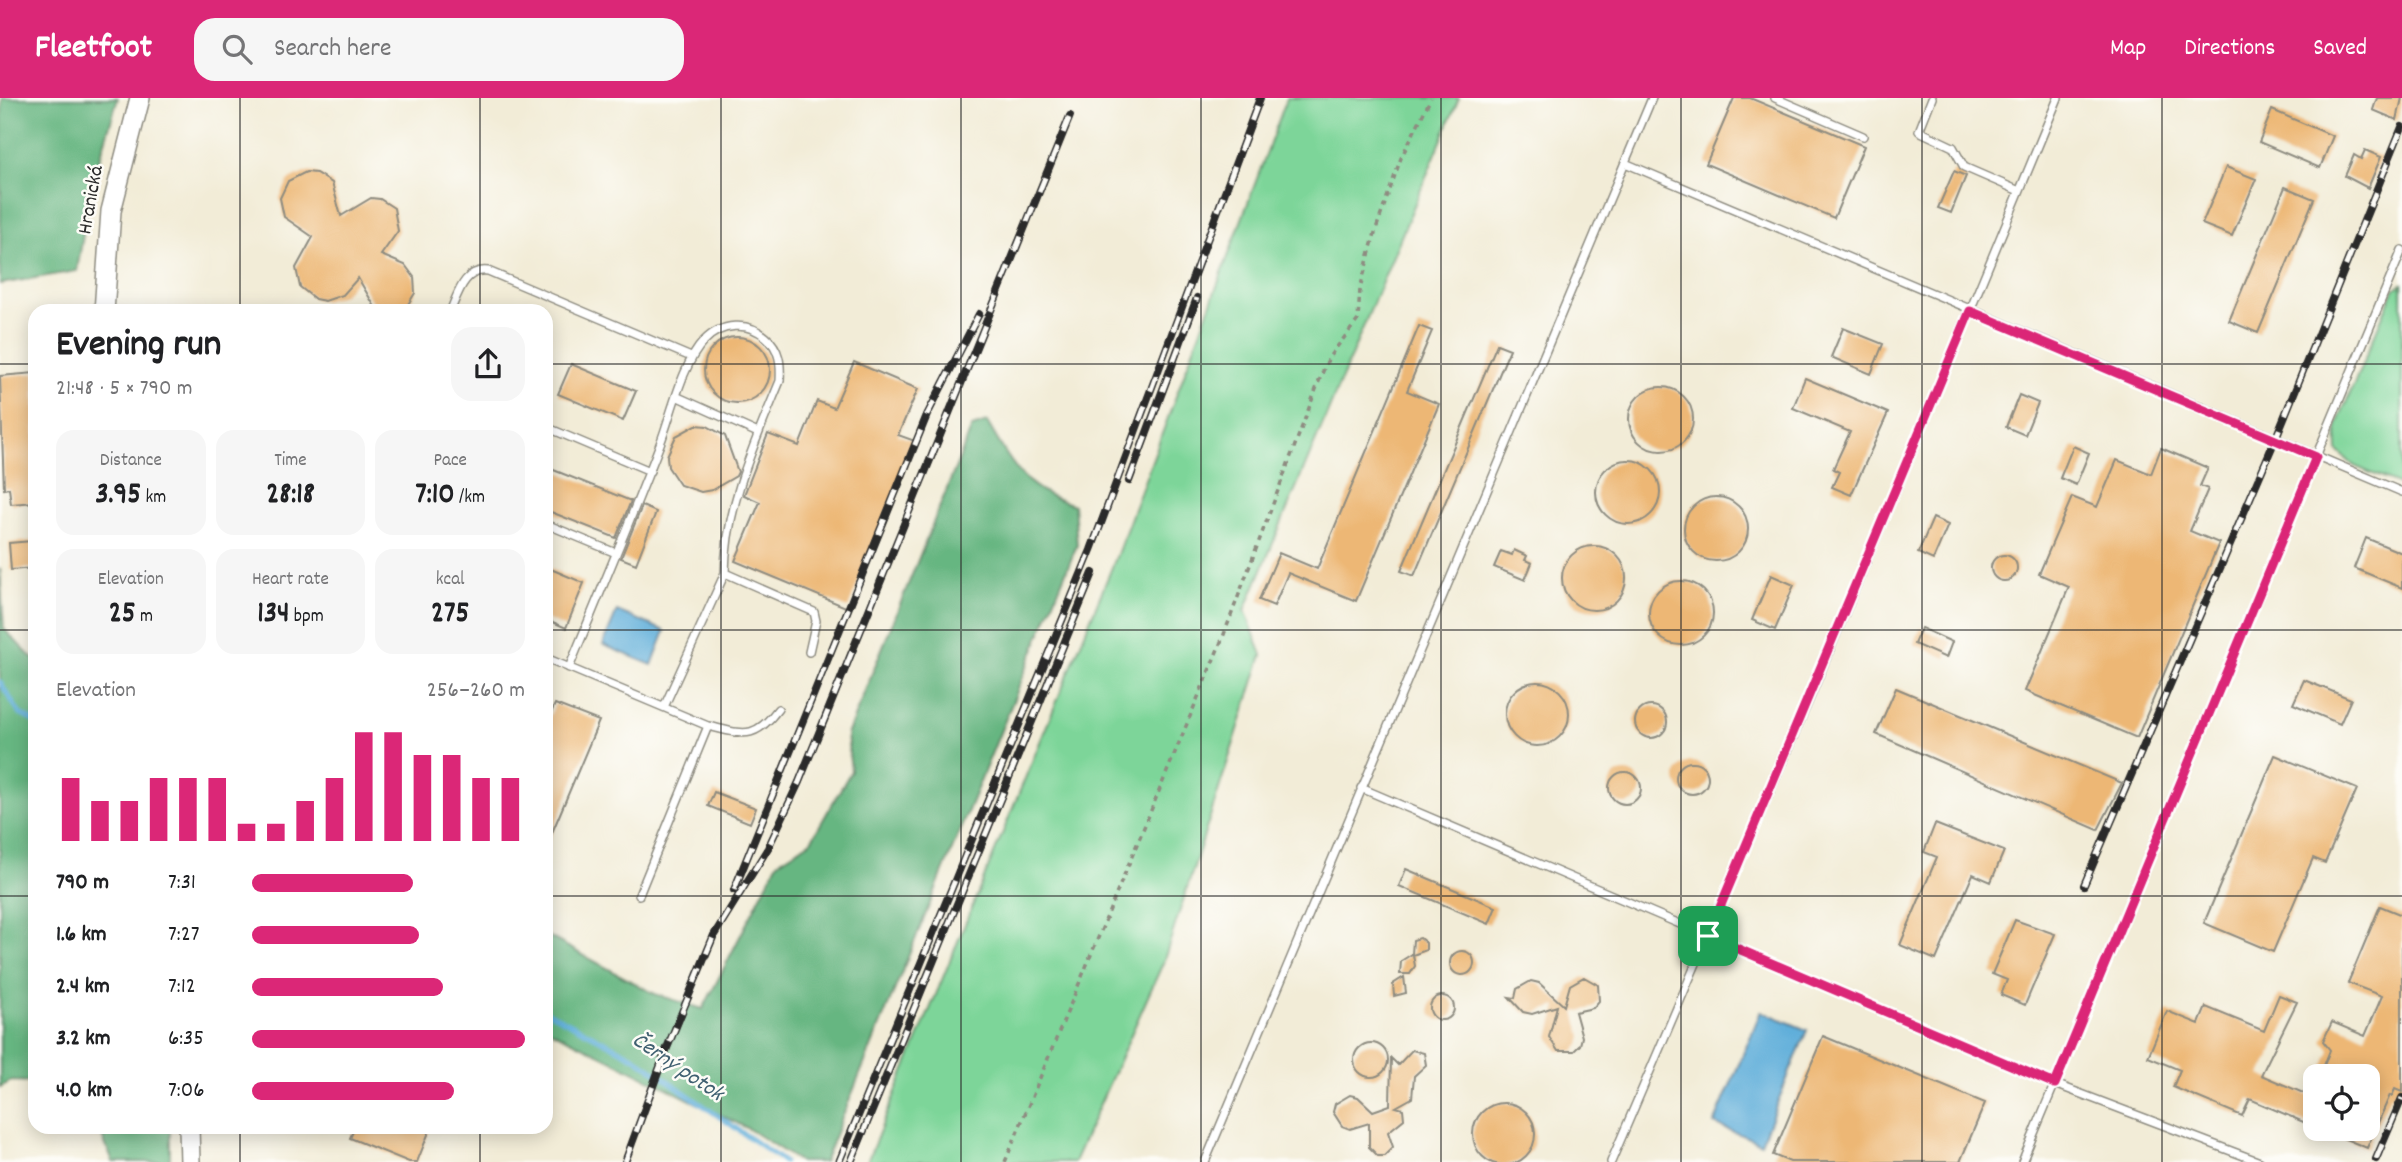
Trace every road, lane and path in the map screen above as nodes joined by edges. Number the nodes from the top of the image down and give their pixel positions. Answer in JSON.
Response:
{"nodes":[{"id":1,"x":140,"y":98,"type":"edge"},
{"id":2,"x":1431,"y":98,"type":"edge"},
{"id":3,"x":1652,"y":98,"type":"edge"},
{"id":4,"x":1775,"y":98,"type":"edge"},
{"id":5,"x":1932,"y":98,"type":"edge"},
{"id":6,"x":2057,"y":98,"type":"edge"},
{"id":7,"x":1863,"y":136,"type":"dead end"},
{"id":8,"x":1625,"y":163,"type":"junction"},
{"id":9,"x":2017,"y":190,"type":"junction"},
{"id":10,"x":2402,"y":250,"type":"edge"},
{"id":11,"x":105,"y":304,"type":"edge"},
{"id":12,"x":454,"y":304,"type":"edge"},
{"id":13,"x":1970,"y":311,"type":"junction"},
{"id":14,"x":691,"y":357,"type":"junction"},
{"id":15,"x":678,"y":397,"type":"junction"},
{"id":16,"x":553,"y":430,"type":"edge"},
{"id":17,"x":758,"y":433,"type":"junction"},
{"id":18,"x":2316,"y":457,"type":"junction"},
{"id":19,"x":650,"y":471,"type":"junction"},
{"id":20,"x":2402,"y":492,"type":"edge"},
{"id":21,"x":553,"y":527,"type":"edge"},
{"id":22,"x":616,"y":553,"type":"junction"},
{"id":23,"x":725,"y":573,"type":"junction"},
{"id":24,"x":809,"y":652,"type":"dead end"},
{"id":25,"x":553,"y":661,"type":"edge"},
{"id":26,"x":569,"y":668,"type":"junction"},
{"id":27,"x":664,"y":707,"type":"junction"},
{"id":28,"x":778,"y":709,"type":"dead end"},
{"id":29,"x":708,"y":726,"type":"junction"},
{"id":30,"x":1361,"y":788,"type":"junction"},
{"id":31,"x":639,"y":895,"type":"dead end"},
{"id":32,"x":1708,"y":936,"type":"junction"},
{"id":33,"x":2055,"y":1084,"type":"junction"},
{"id":34,"x":190,"y":1134,"type":"edge"},
{"id":35,"x":190,"y":1162,"type":"edge"},
{"id":36,"x":1005,"y":1162,"type":"edge"},
{"id":37,"x":1205,"y":1162,"type":"edge"},
{"id":38,"x":1611,"y":1162,"type":"edge"},
{"id":39,"x":2022,"y":1162,"type":"edge"},
{"id":40,"x":2260,"y":1162,"type":"edge"}],
"edges":[{"from":1,"to":11,"type":"street","name":"Hranická"},
{"from":2,"to":36,"type":"path"},
{"from":3,"to":8,"type":"lane"},
{"from":4,"to":7,"type":"lane"},
{"from":5,"to":9,"type":"lane"},
{"from":6,"to":9,"type":"lane"},
{"from":8,"to":13,"type":"lane"},
{"from":8,"to":30,"type":"lane"},
{"from":9,"to":13,"type":"lane"},
{"from":10,"to":18,"type":"lane"},
{"from":12,"to":14,"type":"lane"},
{"from":13,"to":18,"type":"lane"},
{"from":13,"to":32,"type":"lane"},
{"from":14,"to":15,"type":"lane"},
{"from":14,"to":17,"type":"lane"},
{"from":15,"to":17,"type":"lane"},
{"from":15,"to":19,"type":"lane"},
{"from":16,"to":19,"type":"lane"},
{"from":17,"to":23,"type":"lane"},
{"from":18,"to":20,"type":"lane"},
{"from":18,"to":33,"type":"lane"},
{"from":19,"to":22,"type":"lane"},
{"from":21,"to":22,"type":"lane"},
{"from":22,"to":26,"type":"lane"},
{"from":23,"to":24,"type":"lane"},
{"from":23,"to":27,"type":"lane"},
{"from":25,"to":26,"type":"lane"},
{"from":26,"to":27,"type":"lane"},
{"from":27,"to":29,"type":"lane"},
{"from":28,"to":29,"type":"lane"},
{"from":29,"to":31,"type":"lane"},
{"from":30,"to":32,"type":"lane"},
{"from":30,"to":37,"type":"lane"},
{"from":32,"to":33,"type":"lane"},
{"from":32,"to":38,"type":"lane"},
{"from":33,"to":39,"type":"lane"},
{"from":33,"to":40,"type":"lane"},
{"from":34,"to":35,"type":"street"}]}
